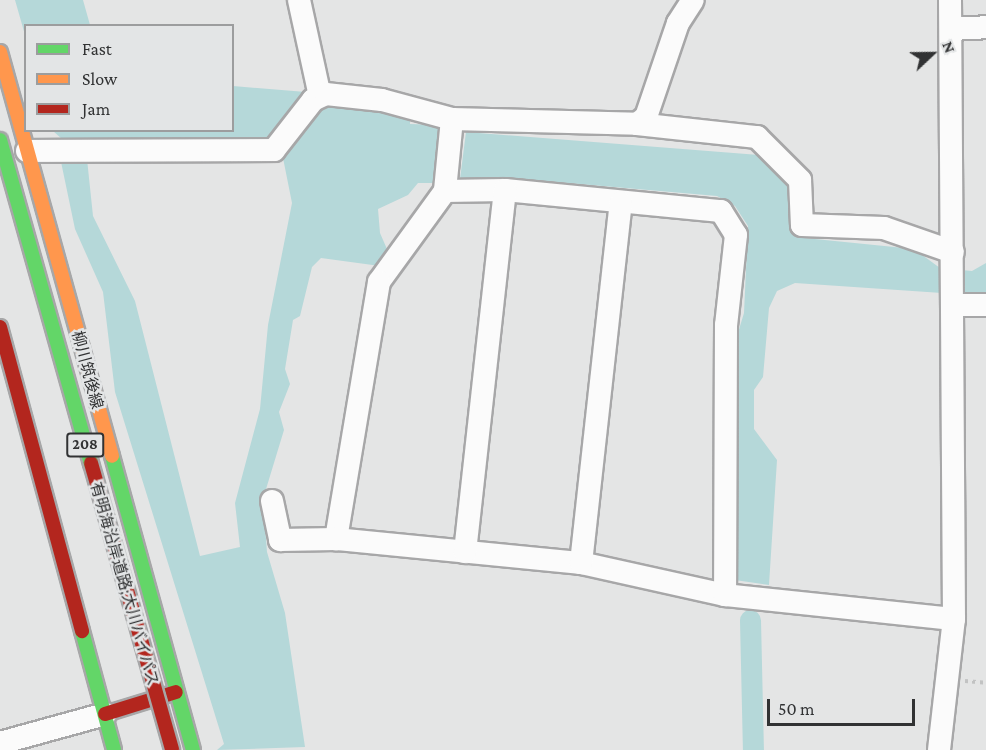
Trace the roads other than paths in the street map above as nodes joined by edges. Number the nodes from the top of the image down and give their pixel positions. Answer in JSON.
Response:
{"nodes":[{"id":1,"x":299,"y":0,"type":"edge"},
{"id":2,"x":693,"y":0,"type":"edge"},
{"id":3,"x":950,"y":0,"type":"edge"},
{"id":4,"x":986,"y":27,"type":"edge"},
{"id":5,"x":952,"y":29,"type":"junction"},
{"id":6,"x":0,"y":52,"type":"edge"},
{"id":7,"x":320,"y":97,"type":"junction"},
{"id":8,"x":452,"y":119,"type":"junction"},
{"id":9,"x":637,"y":124,"type":"junction"},
{"id":10,"x":0,"y":140,"type":"edge"},
{"id":11,"x":27,"y":151,"type":"junction"},
{"id":12,"x":0,"y":155,"type":"edge"},
{"id":13,"x":0,"y":182,"type":"edge"},
{"id":14,"x":505,"y":190,"type":"junction"},
{"id":15,"x":445,"y":191,"type":"junction"},
{"id":16,"x":621,"y":202,"type":"junction"},
{"id":17,"x":953,"y":252,"type":"junction"},
{"id":18,"x":954,"y":305,"type":"junction"},
{"id":19,"x":986,"y":305,"type":"edge"},
{"id":20,"x":0,"y":327,"type":"edge"},
{"id":21,"x":272,"y":501,"type":"dead end"},
{"id":22,"x":336,"y":539,"type":"junction"},
{"id":23,"x":465,"y":552,"type":"junction"},
{"id":24,"x":581,"y":563,"type":"junction"},
{"id":25,"x":725,"y":595,"type":"junction"},
{"id":26,"x":954,"y":619,"type":"junction"},
{"id":27,"x":176,"y":692,"type":"junction"},
{"id":28,"x":105,"y":714,"type":"junction"},
{"id":29,"x":44,"y":741,"type":"edge"},
{"id":30,"x":0,"y":743,"type":"edge"},
{"id":31,"x":114,"y":750,"type":"edge"},
{"id":32,"x":160,"y":750,"type":"edge"},
{"id":33,"x":172,"y":750,"type":"edge"},
{"id":34,"x":193,"y":750,"type":"edge"},
{"id":35,"x":939,"y":750,"type":"edge"}],
"edges":[{"from":1,"to":7,"type":"street"},
{"from":2,"to":9,"type":"street"},
{"from":3,"to":5,"type":"street"},
{"from":4,"to":5,"type":"street"},
{"from":5,"to":17,"type":"street"},
{"from":6,"to":11,"type":"main road","name":"柳川筑後線"},
{"from":7,"to":8,"type":"street"},
{"from":7,"to":11,"type":"street"},
{"from":8,"to":9,"type":"street"},
{"from":8,"to":15,"type":"street"},
{"from":9,"to":17,"type":"street"},
{"from":10,"to":33,"type":"main road","name":"有明海沿岸道路;大川バイパス","number":"208","bridge":true},
{"from":11,"to":12,"type":"main road"},
{"from":11,"to":27,"type":"main road","name":"柳川筑後線"},
{"from":13,"to":32,"type":"main road","name":"有明海沿岸道路;大川バイパス","number":"208"},
{"from":14,"to":15,"type":"street"},
{"from":14,"to":16,"type":"street"},
{"from":14,"to":23,"type":"street"},
{"from":15,"to":22,"type":"street"},
{"from":16,"to":24,"type":"street"},
{"from":16,"to":25,"type":"street"},
{"from":17,"to":18,"type":"street"},
{"from":18,"to":19,"type":"street"},
{"from":18,"to":26,"type":"street"},
{"from":20,"to":28,"type":"main road"},
{"from":21,"to":22,"type":"street"},
{"from":22,"to":23,"type":"street"},
{"from":23,"to":24,"type":"street"},
{"from":24,"to":25,"type":"street"},
{"from":25,"to":26,"type":"street"},
{"from":26,"to":35,"type":"street"},
{"from":27,"to":28,"type":"main road"},
{"from":27,"to":34,"type":"main road","name":"柳川筑後線"},
{"from":28,"to":29,"type":"street"},
{"from":28,"to":31,"type":"main road"},
{"from":29,"to":30,"type":"street"}]}
